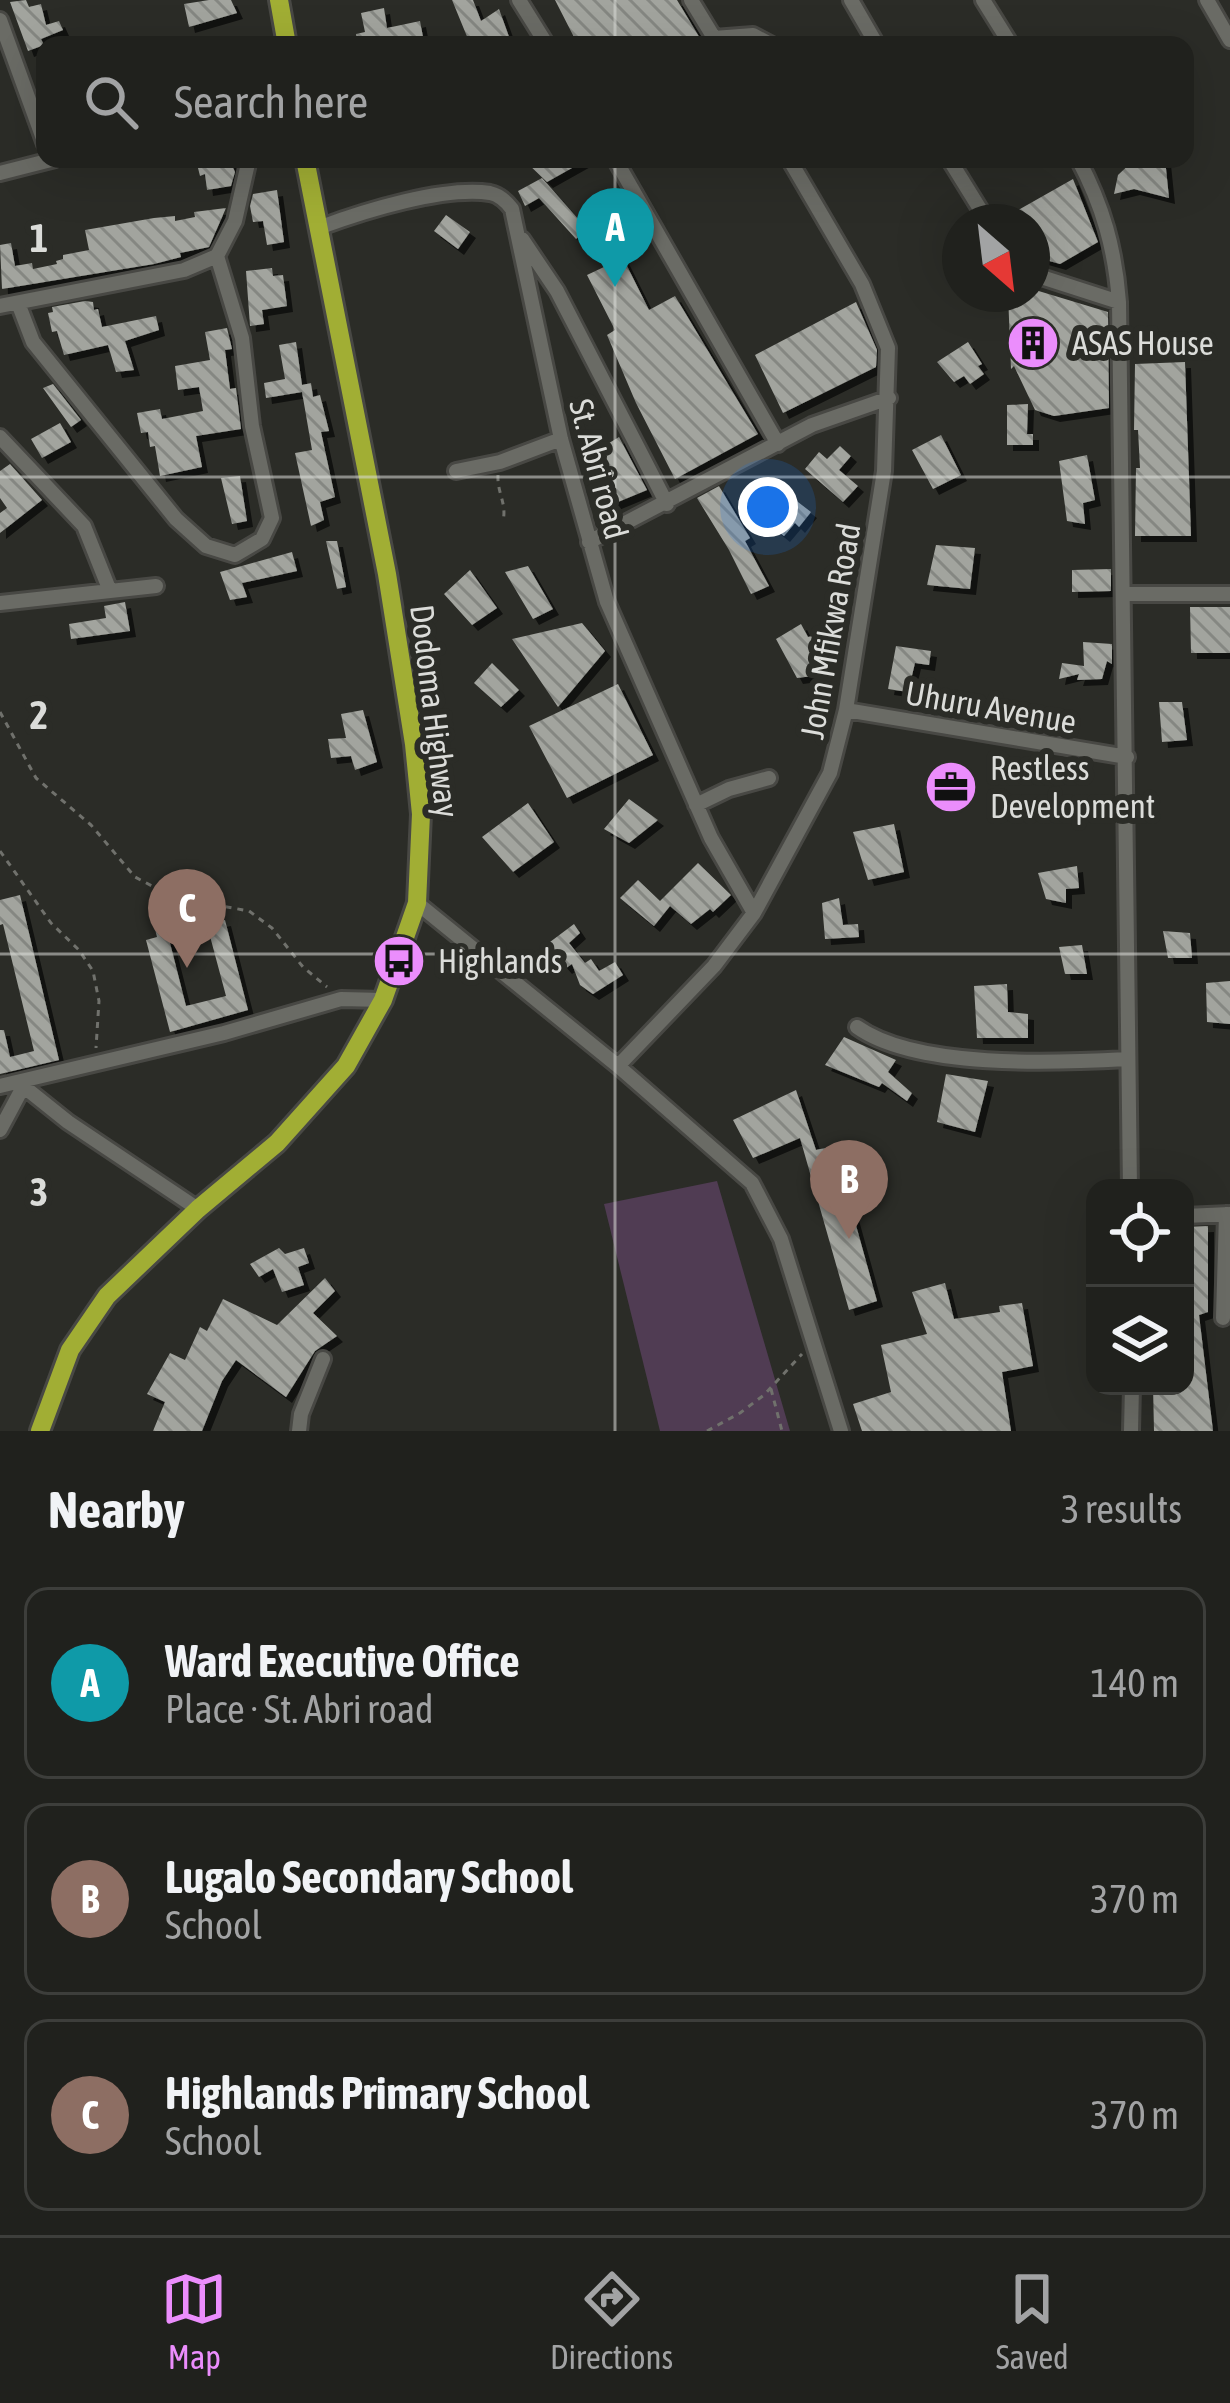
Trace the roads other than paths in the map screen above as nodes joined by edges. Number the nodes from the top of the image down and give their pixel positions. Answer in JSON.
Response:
{"nodes":[{"id":1,"x":279,"y":0,"type":"edge"},
{"id":2,"x":520,"y":0,"type":"edge"},
{"id":3,"x":691,"y":0,"type":"edge"},
{"id":4,"x":851,"y":0,"type":"edge"},
{"id":5,"x":983,"y":0,"type":"edge"},
{"id":6,"x":1207,"y":0,"type":"edge"},
{"id":7,"x":0,"y":20,"type":"edge"},
{"id":8,"x":285,"y":36,"type":"edge"},
{"id":9,"x":542,"y":36,"type":"edge"},
{"id":10,"x":713,"y":36,"type":"edge"},
{"id":11,"x":872,"y":36,"type":"edge"},
{"id":12,"x":1005,"y":36,"type":"edge"},
{"id":13,"x":1230,"y":40,"type":"edge"},
{"id":14,"x":36,"y":118,"type":"edge"},
{"id":15,"x":36,"y":162,"type":"edge"},
{"id":16,"x":23,"y":165,"type":"junction"},
{"id":17,"x":247,"y":168,"type":"edge"},
{"id":18,"x":307,"y":168,"type":"edge"},
{"id":19,"x":620,"y":168,"type":"edge"},
{"id":20,"x":794,"y":168,"type":"edge"},
{"id":21,"x":955,"y":168,"type":"edge"},
{"id":22,"x":1083,"y":168,"type":"edge"},
{"id":23,"x":0,"y":173,"type":"edge"},
{"id":24,"x":0,"y":187,"type":"edge"},
{"id":25,"x":977,"y":204,"type":"edge"},
{"id":26,"x":321,"y":227,"type":"junction"},
{"id":27,"x":519,"y":235,"type":"junction"},
{"id":28,"x":218,"y":256,"type":"junction"},
{"id":29,"x":1050,"y":280,"type":"edge"},
{"id":30,"x":1119,"y":302,"type":"junction"},
{"id":31,"x":18,"y":303,"type":"junction"},
{"id":32,"x":0,"y":306,"type":"edge"},
{"id":33,"x":889,"y":398,"type":"junction"},
{"id":34,"x":0,"y":437,"type":"edge"},
{"id":35,"x":561,"y":439,"type":"junction"},
{"id":36,"x":778,"y":444,"type":"junction"},
{"id":37,"x":455,"y":470,"type":"dead end"},
{"id":38,"x":667,"y":504,"type":"junction"},
{"id":39,"x":589,"y":542,"type":"junction"},
{"id":40,"x":156,"y":586,"type":"dead end"},
{"id":41,"x":110,"y":591,"type":"junction"},
{"id":42,"x":1230,"y":593,"type":"edge"},
{"id":43,"x":1125,"y":594,"type":"junction"},
{"id":44,"x":0,"y":603,"type":"edge"},
{"id":45,"x":846,"y":710,"type":"junction"},
{"id":46,"x":1127,"y":757,"type":"junction"},
{"id":47,"x":769,"y":778,"type":"dead end"},
{"id":48,"x":696,"y":805,"type":"junction"},
{"id":49,"x":417,"y":903,"type":"junction"},
{"id":50,"x":754,"y":913,"type":"junction"},
{"id":51,"x":383,"y":1000,"type":"junction"},
{"id":52,"x":857,"y":1027,"type":"dead end"},
{"id":53,"x":1127,"y":1059,"type":"junction"},
{"id":54,"x":618,"y":1066,"type":"junction"},
{"id":55,"x":21,"y":1085,"type":"junction"},
{"id":56,"x":0,"y":1086,"type":"edge"},
{"id":57,"x":0,"y":1130,"type":"edge"},
{"id":58,"x":1130,"y":1179,"type":"edge"},
{"id":59,"x":198,"y":1209,"type":"junction"},
{"id":60,"x":1228,"y":1214,"type":"edge"},
{"id":61,"x":1194,"y":1216,"type":"edge"},
{"id":62,"x":1223,"y":1318,"type":"dead end"},
{"id":63,"x":323,"y":1359,"type":"dead end"},
{"id":64,"x":1132,"y":1395,"type":"edge"},
{"id":65,"x":40,"y":1431,"type":"edge"},
{"id":66,"x":298,"y":1431,"type":"edge"},
{"id":67,"x":841,"y":1431,"type":"edge"},
{"id":68,"x":1131,"y":1431,"type":"edge"}],
"edges":[{"from":1,"to":8,"type":"highway"},
{"from":2,"to":9,"type":"street"},
{"from":3,"to":10,"type":"street"},
{"from":4,"to":11,"type":"street"},
{"from":5,"to":12,"type":"street"},
{"from":6,"to":13,"type":"street"},
{"from":7,"to":14,"type":"street"},
{"from":15,"to":16,"type":"street"},
{"from":16,"to":23,"type":"street"},
{"from":16,"to":24,"type":"street"},
{"from":17,"to":28,"type":"street"},
{"from":18,"to":26,"type":"highway","name":"Dodoma Highway"},
{"from":19,"to":36,"type":"street"},
{"from":20,"to":33,"type":"street","name":"John Mfikwa Road"},
{"from":21,"to":25,"type":"street"},
{"from":22,"to":30,"type":"street"},
{"from":26,"to":27,"type":"street","name":"St. Abri road"},
{"from":26,"to":49,"type":"highway","name":"Dodoma Highway"},
{"from":27,"to":35,"type":"street","name":"St. Abri road"},
{"from":27,"to":38,"type":"street"},
{"from":28,"to":31,"type":"street"},
{"from":28,"to":31,"type":"street"},
{"from":29,"to":30,"type":"street"},
{"from":30,"to":43,"type":"street"},
{"from":31,"to":32,"type":"street"},
{"from":33,"to":36,"type":"street"},
{"from":33,"to":45,"type":"street","name":"John Mfikwa Road"},
{"from":34,"to":41,"type":"street"},
{"from":35,"to":37,"type":"street"},
{"from":35,"to":39,"type":"street","name":"St. Abri road"},
{"from":36,"to":38,"type":"street"},
{"from":38,"to":39,"type":"street"},
{"from":39,"to":48,"type":"street","name":"St. Abri road"},
{"from":40,"to":41,"type":"street"},
{"from":41,"to":44,"type":"street"},
{"from":42,"to":43,"type":"street"},
{"from":43,"to":46,"type":"street"},
{"from":45,"to":46,"type":"street","name":"Uhuru Avenue"},
{"from":45,"to":50,"type":"street","name":"John Mfikwa Road"},
{"from":46,"to":53,"type":"street"},
{"from":47,"to":48,"type":"street"},
{"from":48,"to":50,"type":"street","name":"St. Abri road"},
{"from":49,"to":51,"type":"highway","name":"Dodoma Highway"},
{"from":49,"to":54,"type":"street"},
{"from":50,"to":54,"type":"street","name":"John Mfikwa Road"},
{"from":51,"to":55,"type":"street"},
{"from":51,"to":59,"type":"highway","name":"Dodoma Highway"},
{"from":52,"to":53,"type":"street"},
{"from":53,"to":58,"type":"street"},
{"from":54,"to":67,"type":"street"},
{"from":55,"to":56,"type":"street"},
{"from":55,"to":57,"type":"street"},
{"from":55,"to":59,"type":"street"},
{"from":59,"to":65,"type":"highway","name":"Dodoma Highway"},
{"from":60,"to":61,"type":"street"},
{"from":60,"to":62,"type":"street"},
{"from":63,"to":66,"type":"street"},
{"from":64,"to":68,"type":"street"}]}
